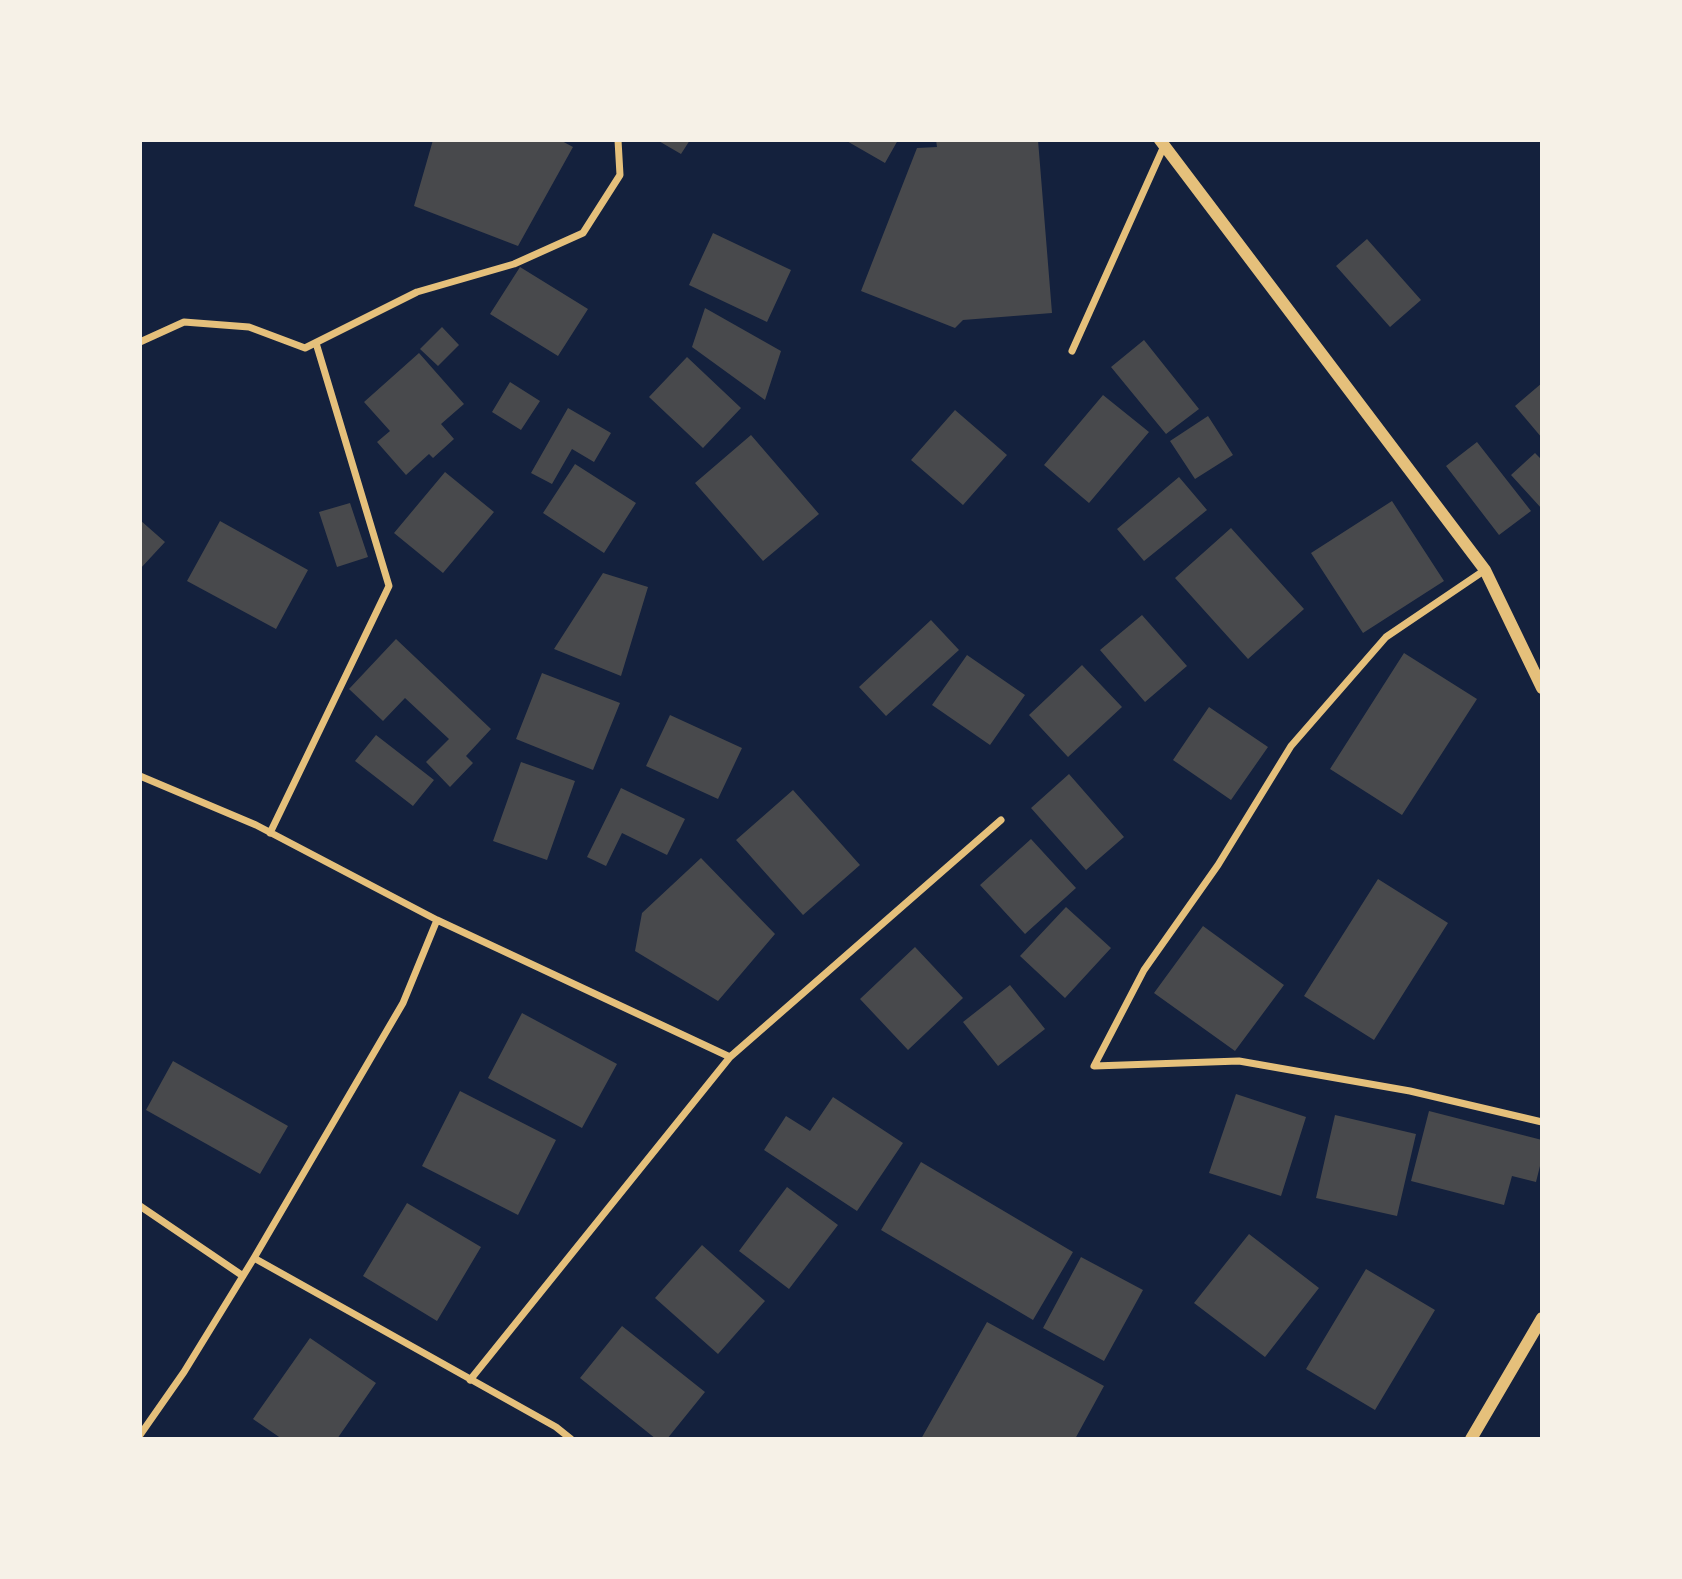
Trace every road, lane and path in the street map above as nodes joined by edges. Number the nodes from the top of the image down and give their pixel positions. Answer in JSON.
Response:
{"nodes":[{"id":1,"x":618,"y":140,"type":"edge"},
{"id":2,"x":1162,"y":143,"type":"edge"},
{"id":3,"x":140,"y":342,"type":"edge"},
{"id":4,"x":316,"y":343,"type":"junction"},
{"id":5,"x":1072,"y":351,"type":"dead end"},
{"id":6,"x":1485,"y":570,"type":"junction"},
{"id":7,"x":1542,"y":688,"type":"edge"},
{"id":8,"x":140,"y":776,"type":"edge"},
{"id":9,"x":1000,"y":820,"type":"dead end"},
{"id":10,"x":270,"y":833,"type":"junction"},
{"id":11,"x":437,"y":920,"type":"junction"},
{"id":12,"x":730,"y":1057,"type":"junction"},
{"id":13,"x":1542,"y":1122,"type":"edge"},
{"id":14,"x":140,"y":1206,"type":"edge"},
{"id":15,"x":254,"y":1258,"type":"junction"},
{"id":16,"x":243,"y":1276,"type":"junction"},
{"id":17,"x":1542,"y":1318,"type":"edge"},
{"id":18,"x":470,"y":1380,"type":"junction"},
{"id":19,"x":140,"y":1434,"type":"edge"},
{"id":20,"x":572,"y":1439,"type":"edge"},
{"id":21,"x":1471,"y":1439,"type":"edge"}],
"edges":[{"from":1,"to":4,"type":"street"},
{"from":2,"to":5,"type":"street"},
{"from":2,"to":6,"type":"street"},
{"from":3,"to":4,"type":"street"},
{"from":4,"to":10,"type":"street"},
{"from":6,"to":7,"type":"street"},
{"from":6,"to":13,"type":"street"},
{"from":8,"to":10,"type":"street"},
{"from":9,"to":12,"type":"street"},
{"from":10,"to":11,"type":"street"},
{"from":11,"to":12,"type":"street"},
{"from":11,"to":15,"type":"street"},
{"from":12,"to":18,"type":"street"},
{"from":14,"to":16,"type":"street"},
{"from":15,"to":16,"type":"street"},
{"from":15,"to":18,"type":"street"},
{"from":16,"to":19,"type":"street"},
{"from":17,"to":21,"type":"street"},
{"from":18,"to":20,"type":"street"}]}
